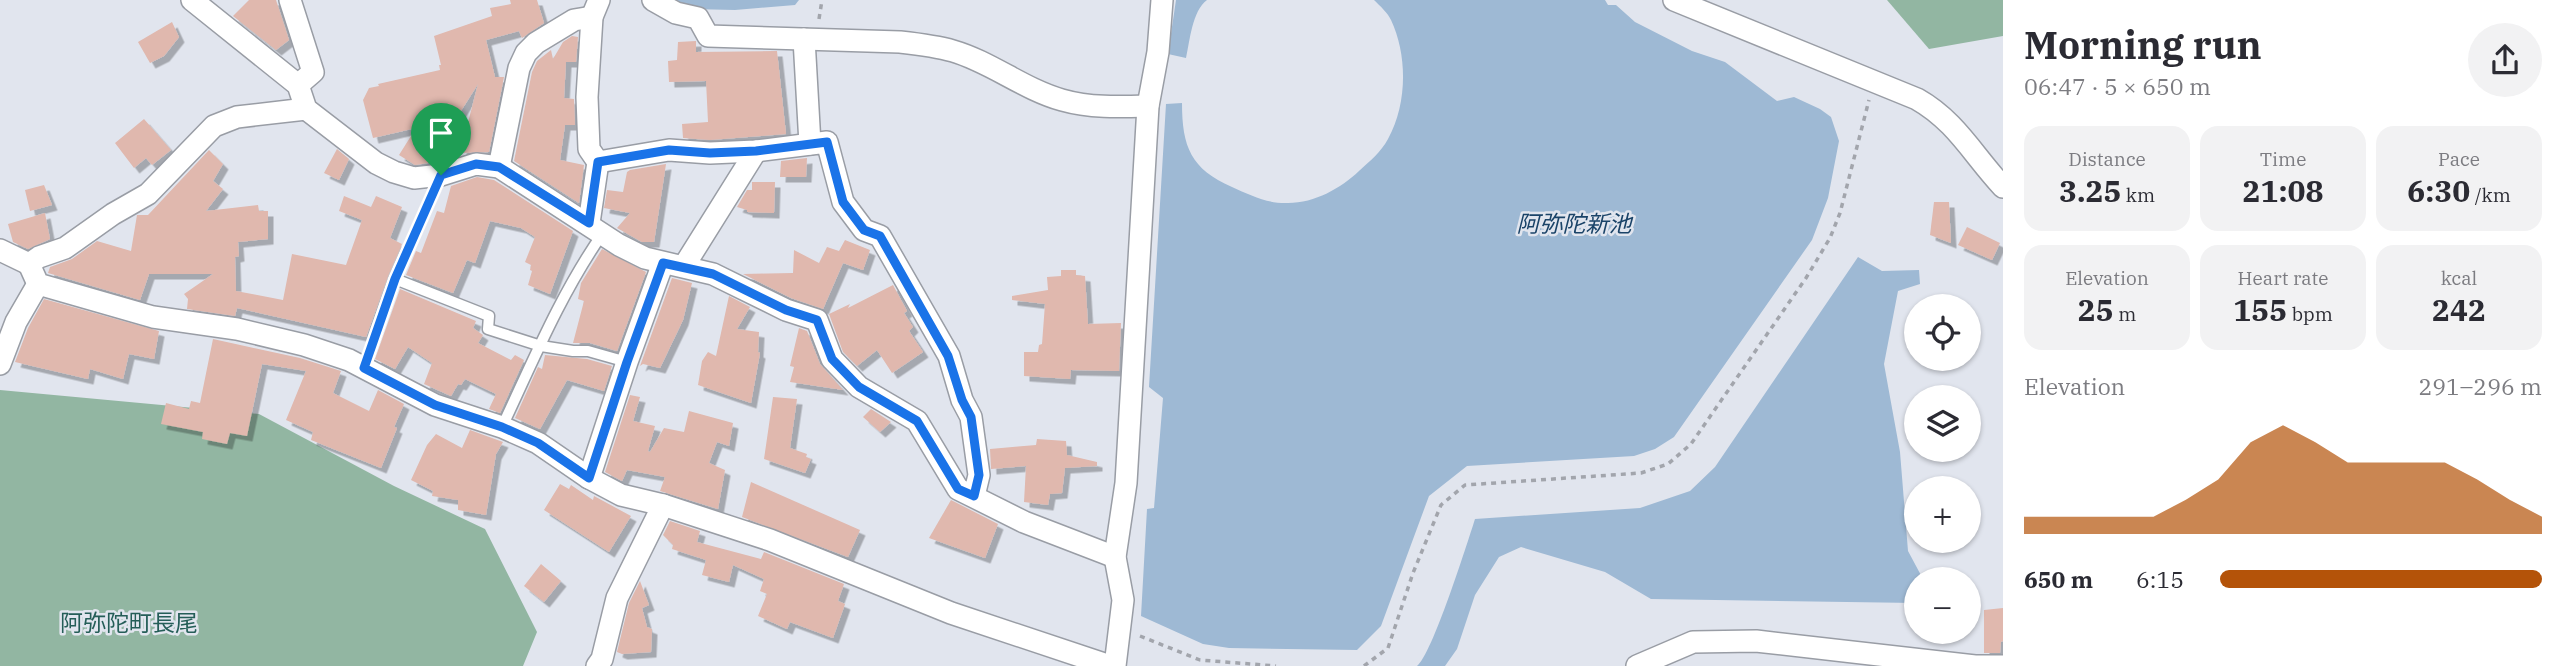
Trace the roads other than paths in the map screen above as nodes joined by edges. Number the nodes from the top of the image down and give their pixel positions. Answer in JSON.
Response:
{"nodes":[{"id":1,"x":192,"y":0,"type":"edge"},
{"id":2,"x":290,"y":0,"type":"edge"},
{"id":3,"x":653,"y":0,"type":"edge"},
{"id":4,"x":1162,"y":0,"type":"edge"},
{"id":5,"x":1674,"y":0,"type":"edge"},
{"id":6,"x":596,"y":8,"type":"edge"},
{"id":7,"x":804,"y":39,"type":"junction"},
{"id":8,"x":298,"y":85,"type":"junction"},
{"id":9,"x":1147,"y":106,"type":"junction"},
{"id":10,"x":306,"y":109,"type":"junction"},
{"id":11,"x":810,"y":144,"type":"junction"},
{"id":12,"x":756,"y":151,"type":"junction"},
{"id":13,"x":598,"y":162,"type":"junction"},
{"id":14,"x":499,"y":167,"type":"junction"},
{"id":15,"x":441,"y":175,"type":"junction"},
{"id":16,"x":2003,"y":187,"type":"edge"},
{"id":17,"x":596,"y":228,"type":"junction"},
{"id":18,"x":0,"y":250,"type":"edge"},
{"id":19,"x":29,"y":264,"type":"junction"},
{"id":20,"x":674,"y":265,"type":"junction"},
{"id":21,"x":395,"y":279,"type":"junction"},
{"id":22,"x":38,"y":284,"type":"junction"},
{"id":23,"x":541,"y":346,"type":"junction"},
{"id":24,"x":627,"y":362,"type":"junction"},
{"id":25,"x":0,"y":364,"type":"edge"},
{"id":26,"x":364,"y":368,"type":"junction"},
{"id":27,"x":502,"y":427,"type":"junction"},
{"id":28,"x":589,"y":478,"type":"junction"},
{"id":29,"x":974,"y":496,"type":"junction"},
{"id":30,"x":663,"y":505,"type":"junction"},
{"id":31,"x":1115,"y":557,"type":"junction"},
{"id":32,"x":597,"y":666,"type":"edge"},
{"id":33,"x":1110,"y":666,"type":"edge"},
{"id":34,"x":1115,"y":666,"type":"edge"},
{"id":35,"x":1637,"y":666,"type":"edge"},
{"id":36,"x":1975,"y":666,"type":"edge"},
{"id":37,"x":2003,"y":666,"type":"edge"}],
"edges":[{"from":1,"to":8,"type":"street"},
{"from":2,"to":8,"type":"street"},
{"from":3,"to":7,"type":"street"},
{"from":4,"to":9,"type":"street"},
{"from":5,"to":16,"type":"street"},
{"from":6,"to":13,"type":"street"},
{"from":6,"to":14,"type":"street"},
{"from":7,"to":9,"type":"street"},
{"from":7,"to":11,"type":"street"},
{"from":8,"to":10,"type":"street"},
{"from":9,"to":31,"type":"street"},
{"from":10,"to":15,"type":"street"},
{"from":10,"to":19,"type":"street"},
{"from":11,"to":12,"type":"street"},
{"from":11,"to":29,"type":"street"},
{"from":12,"to":13,"type":"street"},
{"from":12,"to":20,"type":"street"},
{"from":13,"to":17,"type":"street"},
{"from":14,"to":15,"type":"street"},
{"from":14,"to":17,"type":"street"},
{"from":15,"to":21,"type":"lane"},
{"from":17,"to":20,"type":"street"},
{"from":17,"to":23,"type":"lane"},
{"from":18,"to":19,"type":"street"},
{"from":19,"to":22,"type":"street"},
{"from":20,"to":24,"type":"street"},
{"from":20,"to":29,"type":"street"},
{"from":21,"to":23,"type":"lane"},
{"from":21,"to":26,"type":"lane"},
{"from":22,"to":25,"type":"street"},
{"from":22,"to":26,"type":"street"},
{"from":23,"to":24,"type":"lane"},
{"from":23,"to":27,"type":"lane"},
{"from":24,"to":28,"type":"street"},
{"from":26,"to":27,"type":"street"},
{"from":27,"to":28,"type":"street"},
{"from":28,"to":30,"type":"street"},
{"from":29,"to":31,"type":"street"},
{"from":30,"to":32,"type":"street"},
{"from":30,"to":33,"type":"street"},
{"from":31,"to":34,"type":"street"},
{"from":35,"to":36,"type":"street"},
{"from":36,"to":37,"type":"street"}]}
